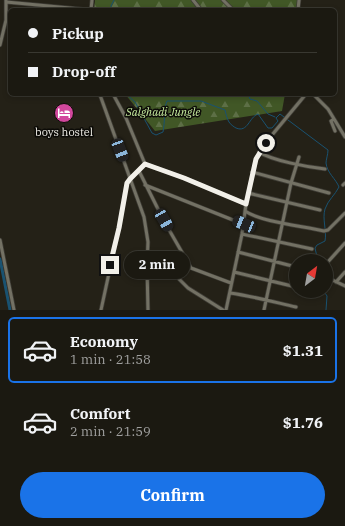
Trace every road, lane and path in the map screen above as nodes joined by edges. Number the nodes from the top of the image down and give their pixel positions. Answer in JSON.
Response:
{"nodes":[{"id":1,"x":193,"y":0,"type":"edge"},
{"id":2,"x":223,"y":0,"type":"edge"},
{"id":3,"x":6,"y":1,"type":"edge"},
{"id":4,"x":72,"y":8,"type":"edge"},
{"id":5,"x":199,"y":8,"type":"edge"},
{"id":6,"x":231,"y":8,"type":"edge"},
{"id":7,"x":0,"y":45,"type":"edge"},
{"id":8,"x":100,"y":96,"type":"edge"},
{"id":9,"x":114,"y":96,"type":"edge"},
{"id":10,"x":304,"y":96,"type":"edge"},
{"id":11,"x":315,"y":96,"type":"edge"},
{"id":12,"x":334,"y":119,"type":"junction"},
{"id":13,"x":335,"y":131,"type":"dead end"},
{"id":14,"x":345,"y":137,"type":"edge"},
{"id":15,"x":259,"y":152,"type":"junction"},
{"id":16,"x":299,"y":157,"type":"dead end"},
{"id":17,"x":145,"y":164,"type":"junction"},
{"id":18,"x":296,"y":164,"type":"junction"},
{"id":19,"x":325,"y":169,"type":"dead end"},
{"id":20,"x":139,"y":171,"type":"junction"},
{"id":21,"x":252,"y":172,"type":"junction"},
{"id":22,"x":130,"y":179,"type":"junction"},
{"id":23,"x":291,"y":183,"type":"junction"},
{"id":24,"x":145,"y":185,"type":"junction"},
{"id":25,"x":248,"y":193,"type":"junction"},
{"id":26,"x":329,"y":193,"type":"dead end"},
{"id":27,"x":287,"y":203,"type":"junction"},
{"id":28,"x":246,"y":204,"type":"junction"},
{"id":29,"x":320,"y":210,"type":"dead end"},
{"id":30,"x":245,"y":211,"type":"junction"},
{"id":31,"x":345,"y":213,"type":"edge"},
{"id":32,"x":283,"y":223,"type":"junction"},
{"id":33,"x":244,"y":224,"type":"junction"},
{"id":34,"x":242,"y":234,"type":"junction"},
{"id":35,"x":0,"y":240,"type":"edge"},
{"id":36,"x":279,"y":242,"type":"junction"},
{"id":37,"x":345,"y":243,"type":"edge"},
{"id":38,"x":312,"y":249,"type":"dead end"},
{"id":39,"x":238,"y":252,"type":"junction"},
{"id":40,"x":333,"y":256,"type":"edge"},
{"id":41,"x":274,"y":262,"type":"junction"},
{"id":42,"x":190,"y":265,"type":"junction"},
{"id":43,"x":289,"y":265,"type":"edge"},
{"id":44,"x":234,"y":272,"type":"junction"},
{"id":45,"x":345,"y":272,"type":"edge"},
{"id":46,"x":333,"y":280,"type":"edge"},
{"id":47,"x":271,"y":281,"type":"junction"},
{"id":48,"x":336,"y":282,"type":"junction"},
{"id":49,"x":230,"y":283,"type":"junction"},
{"id":50,"x":289,"y":285,"type":"edge"},
{"id":51,"x":345,"y":286,"type":"edge"},
{"id":52,"x":230,"y":293,"type":"junction"},
{"id":53,"x":267,"y":301,"type":"junction"},
{"id":54,"x":296,"y":307,"type":"dead end"},
{"id":55,"x":14,"y":310,"type":"edge"},
{"id":56,"x":101,"y":310,"type":"edge"},
{"id":57,"x":148,"y":310,"type":"edge"},
{"id":58,"x":224,"y":310,"type":"edge"},
{"id":59,"x":264,"y":310,"type":"edge"}],
"edges":[{"from":1,"to":5,"type":"street"},
{"from":2,"to":6,"type":"street"},
{"from":3,"to":4,"type":"street"},
{"from":3,"to":7,"type":"street"},
{"from":8,"to":22,"type":"street"},
{"from":9,"to":17,"type":"street"},
{"from":10,"to":15,"type":"street"},
{"from":11,"to":12,"type":"street"},
{"from":12,"to":13,"type":"street"},
{"from":12,"to":14,"type":"street"},
{"from":15,"to":18,"type":"street"},
{"from":15,"to":21,"type":"street"},
{"from":16,"to":18,"type":"street"},
{"from":17,"to":20,"type":"street"},
{"from":17,"to":28,"type":"street"},
{"from":18,"to":19,"type":"street"},
{"from":18,"to":23,"type":"street"},
{"from":20,"to":22,"type":"street"},
{"from":20,"to":24,"type":"street"},
{"from":21,"to":23,"type":"street"},
{"from":21,"to":25,"type":"street"},
{"from":22,"to":56,"type":"street"},
{"from":22,"to":57,"type":"street"},
{"from":23,"to":26,"type":"street"},
{"from":23,"to":27,"type":"street"},
{"from":24,"to":33,"type":"street"},
{"from":24,"to":42,"type":"street"},
{"from":25,"to":27,"type":"street"},
{"from":25,"to":28,"type":"street"},
{"from":27,"to":29,"type":"street"},
{"from":27,"to":32,"type":"street"},
{"from":28,"to":30,"type":"street"},
{"from":30,"to":32,"type":"street"},
{"from":30,"to":33,"type":"street"},
{"from":31,"to":32,"type":"street"},
{"from":32,"to":36,"type":"street"},
{"from":33,"to":34,"type":"street"},
{"from":34,"to":36,"type":"street"},
{"from":34,"to":39,"type":"street"},
{"from":35,"to":55,"type":"street"},
{"from":36,"to":38,"type":"street"},
{"from":36,"to":41,"type":"street"},
{"from":37,"to":40,"type":"street"},
{"from":39,"to":41,"type":"street"},
{"from":39,"to":44,"type":"street"},
{"from":41,"to":43,"type":"street"},
{"from":41,"to":47,"type":"street"},
{"from":42,"to":49,"type":"street"},
{"from":42,"to":58,"type":"street"},
{"from":44,"to":47,"type":"street"},
{"from":44,"to":49,"type":"street"},
{"from":45,"to":48,"type":"street"},
{"from":46,"to":48,"type":"street"},
{"from":47,"to":50,"type":"street"},
{"from":47,"to":53,"type":"street"},
{"from":48,"to":51,"type":"street"},
{"from":49,"to":52,"type":"street"},
{"from":52,"to":53,"type":"street"},
{"from":52,"to":58,"type":"street"},
{"from":53,"to":54,"type":"street"},
{"from":53,"to":59,"type":"street"}]}
